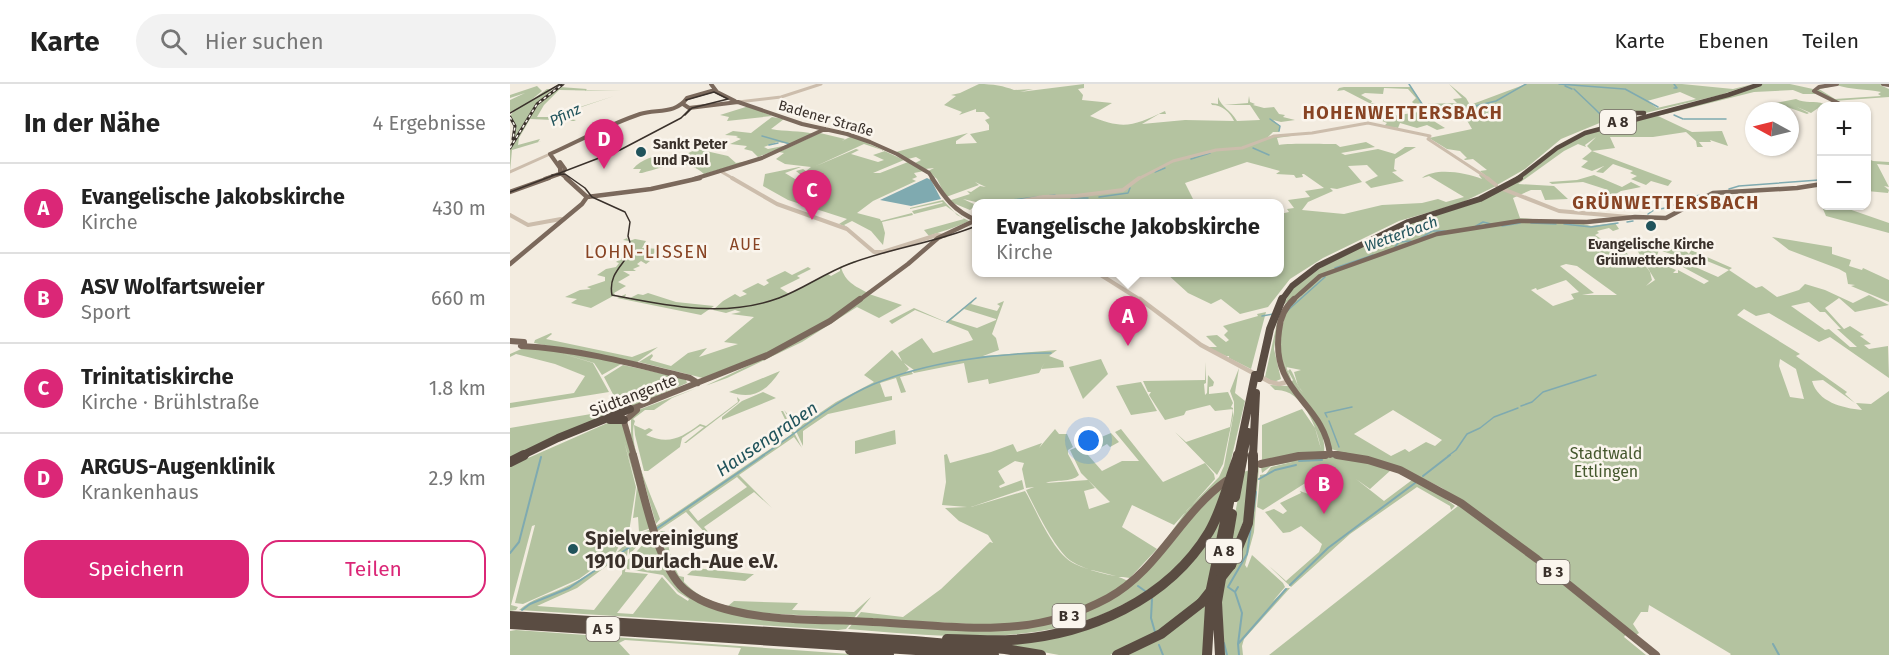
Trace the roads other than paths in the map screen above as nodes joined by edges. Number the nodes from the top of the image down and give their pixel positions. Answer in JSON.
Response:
{"nodes":[{"id":1,"x":711,"y":84,"type":"edge"},
{"id":2,"x":821,"y":84,"type":"edge"},
{"id":3,"x":1755,"y":84,"type":"edge"},
{"id":4,"x":1760,"y":84,"type":"edge"},
{"id":5,"x":1837,"y":84,"type":"edge"},
{"id":6,"x":1883,"y":84,"type":"edge"},
{"id":7,"x":1889,"y":85,"type":"edge"},
{"id":8,"x":715,"y":90,"type":"junction"},
{"id":9,"x":738,"y":102,"type":"junction"},
{"id":10,"x":1834,"y":102,"type":"edge"},
{"id":11,"x":683,"y":104,"type":"junction"},
{"id":12,"x":1657,"y":111,"type":"junction"},
{"id":13,"x":1628,"y":113,"type":"dead end"},
{"id":14,"x":1605,"y":121,"type":"dead end"},
{"id":15,"x":1591,"y":128,"type":"junction"},
{"id":16,"x":825,"y":129,"type":"junction"},
{"id":17,"x":552,"y":153,"type":"junction"},
{"id":18,"x":720,"y":171,"type":"junction"},
{"id":19,"x":510,"y":172,"type":"edge"},
{"id":20,"x":562,"y":172,"type":"junction"},
{"id":21,"x":1496,"y":185,"type":"dead end"},
{"id":22,"x":1817,"y":185,"type":"edge"},
{"id":23,"x":1503,"y":189,"type":"dead end"},
{"id":24,"x":510,"y":192,"type":"edge"},
{"id":25,"x":585,"y":194,"type":"junction"},
{"id":26,"x":1041,"y":199,"type":"edge"},
{"id":27,"x":510,"y":215,"type":"edge"},
{"id":28,"x":1629,"y":217,"type":"junction"},
{"id":29,"x":972,"y":219,"type":"edge"},
{"id":30,"x":972,"y":221,"type":"edge"},
{"id":31,"x":557,"y":222,"type":"junction"},
{"id":32,"x":546,"y":223,"type":"joint"},
{"id":33,"x":540,"y":224,"type":"junction"},
{"id":34,"x":944,"y":236,"type":"junction"},
{"id":35,"x":510,"y":264,"type":"edge"},
{"id":36,"x":1103,"y":277,"type":"edge"},
{"id":37,"x":510,"y":341,"type":"edge"},
{"id":38,"x":767,"y":355,"type":"junction"},
{"id":39,"x":1258,"y":374,"type":"junction"},
{"id":40,"x":695,"y":382,"type":"junction"},
{"id":41,"x":1280,"y":382,"type":"junction"},
{"id":42,"x":1256,"y":393,"type":"junction"},
{"id":43,"x":627,"y":414,"type":"junction"},
{"id":44,"x":1329,"y":453,"type":"junction"},
{"id":45,"x":1237,"y":459,"type":"junction"},
{"id":46,"x":510,"y":463,"type":"edge"},
{"id":47,"x":1254,"y":466,"type":"junction"},
{"id":48,"x":1226,"y":480,"type":"dead end"},
{"id":49,"x":512,"y":621,"type":"edge"},
{"id":50,"x":914,"y":641,"type":"junction"},
{"id":51,"x":828,"y":642,"type":"junction"},
{"id":52,"x":846,"y":644,"type":"junction"},
{"id":53,"x":889,"y":655,"type":"edge"},
{"id":54,"x":994,"y":655,"type":"edge"},
{"id":55,"x":1041,"y":655,"type":"edge"},
{"id":56,"x":1117,"y":655,"type":"edge"},
{"id":57,"x":1207,"y":655,"type":"edge"},
{"id":58,"x":1220,"y":655,"type":"edge"},
{"id":59,"x":1656,"y":655,"type":"edge"}],
"edges":[{"from":1,"to":8,"type":"main road"},
{"from":2,"to":9,"type":"street"},
{"from":3,"to":12,"type":"highway","number":"A 8"},
{"from":4,"to":39,"type":"highway","number":"A 8"},
{"from":5,"to":10,"type":"main road"},
{"from":6,"to":7,"type":"main road"},
{"from":8,"to":9,"type":"main road"},
{"from":8,"to":11,"type":"main road"},
{"from":9,"to":11,"type":"main road","name":"Badener Straße"},
{"from":9,"to":16,"type":"main road","name":"Badener Straße"},
{"from":11,"to":17,"type":"main road"},
{"from":12,"to":13,"type":"highway"},
{"from":12,"to":15,"type":"highway","number":"A 8"},
{"from":14,"to":15,"type":"highway"},
{"from":15,"to":39,"type":"highway","number":"A 8"},
{"from":16,"to":18,"type":"main road"},
{"from":16,"to":29,"type":"main road","name":"Badener Straße"},
{"from":17,"to":19,"type":"street"},
{"from":17,"to":20,"type":"main road"},
{"from":18,"to":25,"type":"main road"},
{"from":18,"to":34,"type":"street"},
{"from":20,"to":24,"type":"main road"},
{"from":20,"to":25,"type":"main road"},
{"from":21,"to":26,"type":"street"},
{"from":22,"to":28,"type":"main road"},
{"from":23,"to":28,"type":"street"},
{"from":25,"to":31,"type":"main road"},
{"from":25,"to":31,"type":"main road"},
{"from":27,"to":33,"type":"street"},
{"from":28,"to":41,"type":"main road"},
{"from":30,"to":34,"type":"main road","name":"Südtangente"},
{"from":31,"to":32,"type":"main road"},
{"from":31,"to":33,"type":"street"},
{"from":31,"to":35,"type":"main road"},
{"from":32,"to":33,"type":"street"},
{"from":34,"to":38,"type":"main road","name":"Südtangente"},
{"from":36,"to":41,"type":"street"},
{"from":37,"to":40,"type":"main road"},
{"from":38,"to":40,"type":"main road","name":"Südtangente"},
{"from":38,"to":40,"type":"main road","name":"Südtangente"},
{"from":39,"to":42,"type":"highway","number":"A 8"},
{"from":39,"to":45,"type":"highway","number":"A 8"},
{"from":40,"to":43,"type":"main road","name":"Südtangente"},
{"from":40,"to":43,"type":"main road","name":"Südtangente"},
{"from":41,"to":44,"type":"main road"},
{"from":42,"to":47,"type":"highway","number":"A 8"},
{"from":42,"to":58,"type":"highway","number":"A 8"},
{"from":43,"to":46,"type":"highway","name":"Südtangente"},
{"from":43,"to":46,"type":"highway","name":"Südtangente"},
{"from":43,"to":48,"type":"main road","number":"B 3"},
{"from":44,"to":47,"type":"main road","number":"B 3"},
{"from":44,"to":59,"type":"main road","number":"B 3"},
{"from":45,"to":50,"type":"highway","number":"A 8"},
{"from":45,"to":57,"type":"highway","number":"A 8"},
{"from":47,"to":56,"type":"highway","number":"A 8","bridge":true},
{"from":49,"to":51,"type":"highway","number":"A 5"},
{"from":49,"to":51,"type":"highway","number":"A 5"},
{"from":50,"to":52,"type":"highway","number":"A 5"},
{"from":50,"to":55,"type":"highway","number":"A 5"},
{"from":51,"to":52,"type":"highway"},
{"from":51,"to":52,"type":"highway","number":"A 5"},
{"from":52,"to":53,"type":"highway"},
{"from":52,"to":54,"type":"highway","number":"A 5"}]}
